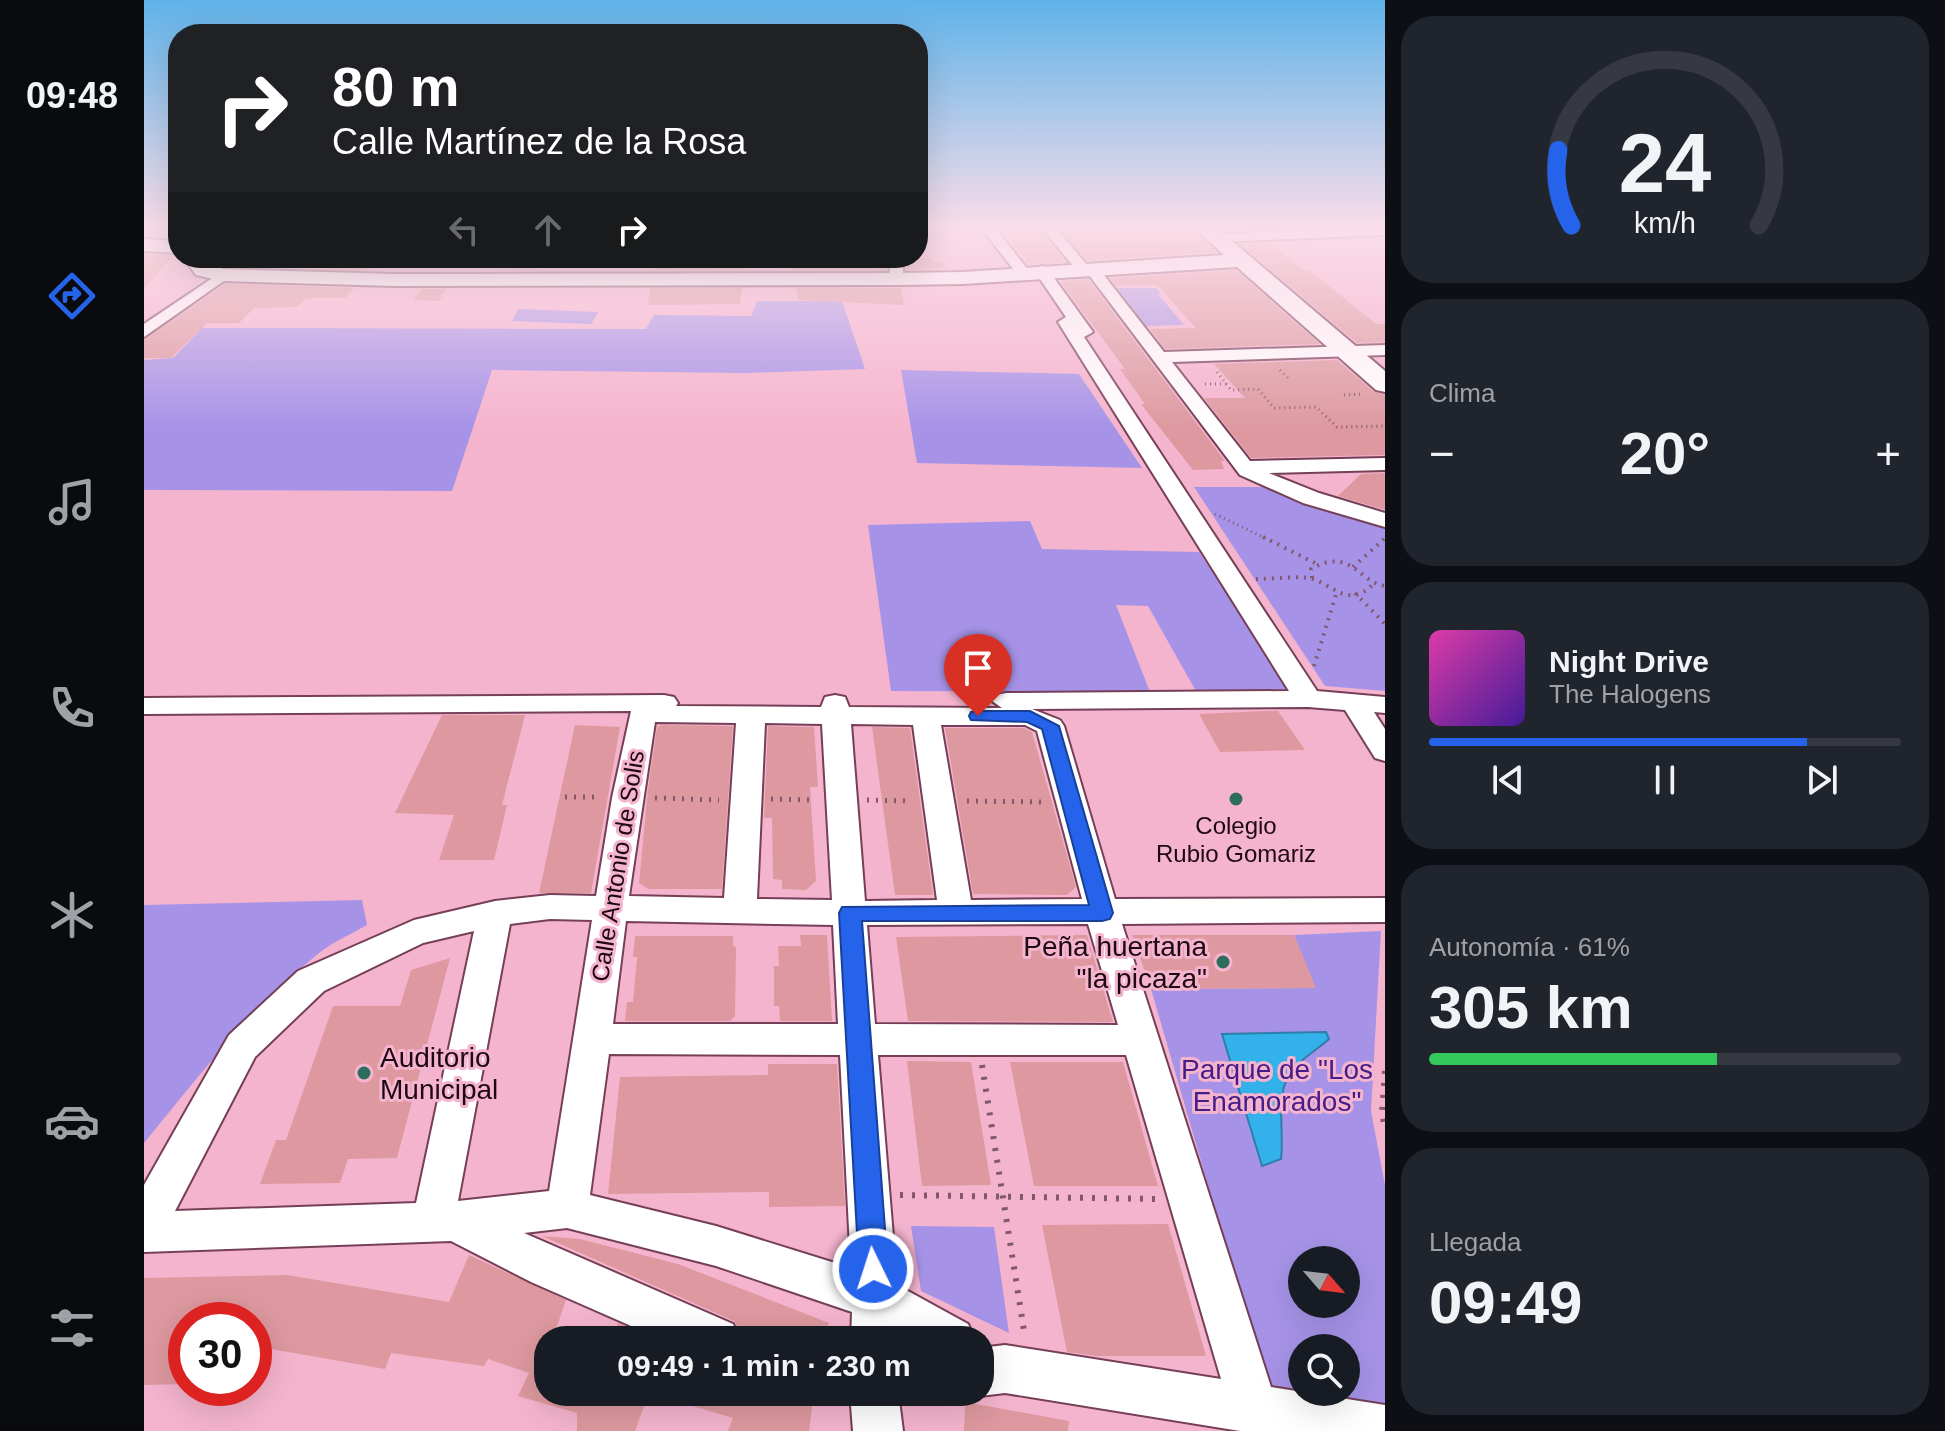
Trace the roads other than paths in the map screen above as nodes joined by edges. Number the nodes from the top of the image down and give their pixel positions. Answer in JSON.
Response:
{"nodes":[{"id":1,"x":194,"y":296,"type":"edge"},
{"id":2,"x":1050,"y":296,"type":"edge"},
{"id":3,"x":1109,"y":296,"type":"edge"},
{"id":4,"x":1283,"y":296,"type":"edge"},
{"id":5,"x":1066,"y":322,"type":"dead end"},
{"id":6,"x":144,"y":332,"type":"edge"},
{"id":7,"x":1385,"y":350,"type":"edge"},
{"id":8,"x":1349,"y":352,"type":"junction"},
{"id":9,"x":1159,"y":357,"type":"junction"},
{"id":10,"x":1385,"y":384,"type":"edge"},
{"id":11,"x":1385,"y":464,"type":"edge"},
{"id":12,"x":1173,"y":466,"type":"dead end"},
{"id":13,"x":1244,"y":467,"type":"junction"},
{"id":14,"x":1385,"y":520,"type":"edge"},
{"id":15,"x":1308,"y":699,"type":"junction"},
{"id":16,"x":1354,"y":702,"type":"junction"},
{"id":17,"x":1385,"y":705,"type":"edge"},
{"id":18,"x":144,"y":706,"type":"edge"},
{"id":19,"x":836,"y":708,"type":"junction"},
{"id":20,"x":751,"y":713,"type":"junction"},
{"id":21,"x":926,"y":716,"type":"junction"},
{"id":22,"x":1385,"y":752,"type":"edge"},
{"id":23,"x":611,"y":908,"type":"junction"},
{"id":24,"x":1385,"y":910,"type":"edge"},
{"id":25,"x":740,"y":911,"type":"junction"},
{"id":26,"x":956,"y":912,"type":"junction"},
{"id":27,"x":495,"y":913,"type":"junction"},
{"id":28,"x":850,"y":913,"type":"junction"},
{"id":29,"x":1102,"y":913,"type":"junction"},
{"id":30,"x":592,"y":1039,"type":"junction"},
{"id":31,"x":858,"y":1039,"type":"junction"},
{"id":32,"x":1141,"y":1040,"type":"junction"},
{"id":33,"x":567,"y":1209,"type":"junction"},
{"id":34,"x":444,"y":1221,"type":"junction"},
{"id":35,"x":144,"y":1229,"type":"edge"},
{"id":36,"x":874,"y":1319,"type":"edge"},
{"id":37,"x":684,"y":1326,"type":"edge"},
{"id":38,"x":900,"y":1326,"type":"edge"},
{"id":39,"x":998,"y":1359,"type":"edge"},
{"id":40,"x":875,"y":1406,"type":"edge"},
{"id":41,"x":1254,"y":1410,"type":"junction"},
{"id":42,"x":1385,"y":1430,"type":"edge"},
{"id":43,"x":878,"y":1431,"type":"edge"}],
"edges":[{"from":1,"to":6,"type":"street"},
{"from":2,"to":12,"type":"street"},
{"from":3,"to":9,"type":"street"},
{"from":4,"to":8,"type":"street"},
{"from":5,"to":15,"type":"street"},
{"from":7,"to":8,"type":"street"},
{"from":8,"to":9,"type":"street"},
{"from":8,"to":10,"type":"street"},
{"from":9,"to":13,"type":"street"},
{"from":11,"to":13,"type":"street"},
{"from":13,"to":14,"type":"street"},
{"from":15,"to":16,"type":"street"},
{"from":15,"to":19,"type":"street"},
{"from":16,"to":17,"type":"street"},
{"from":16,"to":22,"type":"street"},
{"from":18,"to":19,"type":"street"},
{"from":19,"to":20,"type":"street","name":"Calle Antonio de Solis"},
{"from":19,"to":21,"type":"street"},
{"from":19,"to":28,"type":"street"},
{"from":20,"to":23,"type":"street","name":"Calle Antonio de Solis"},
{"from":20,"to":25,"type":"street"},
{"from":21,"to":26,"type":"street"},
{"from":21,"to":29,"type":"street"},
{"from":23,"to":25,"type":"street"},
{"from":23,"to":27,"type":"street"},
{"from":23,"to":30,"type":"street","name":"Calle Antonio de Solis"},
{"from":24,"to":29,"type":"street"},
{"from":25,"to":28,"type":"street"},
{"from":26,"to":28,"type":"street"},
{"from":26,"to":29,"type":"street"},
{"from":27,"to":34,"type":"street"},
{"from":27,"to":35,"type":"street"},
{"from":28,"to":31,"type":"street"},
{"from":29,"to":32,"type":"street"},
{"from":30,"to":31,"type":"street"},
{"from":30,"to":33,"type":"street","name":"Calle Antonio de Solis"},
{"from":31,"to":32,"type":"street"},
{"from":31,"to":36,"type":"street"},
{"from":32,"to":41,"type":"street"},
{"from":33,"to":34,"type":"street"},
{"from":33,"to":36,"type":"street"},
{"from":34,"to":35,"type":"street"},
{"from":34,"to":37,"type":"street"},
{"from":36,"to":38,"type":"street"},
{"from":39,"to":41,"type":"street"},
{"from":40,"to":43,"type":"street"},
{"from":41,"to":42,"type":"street"}]}
